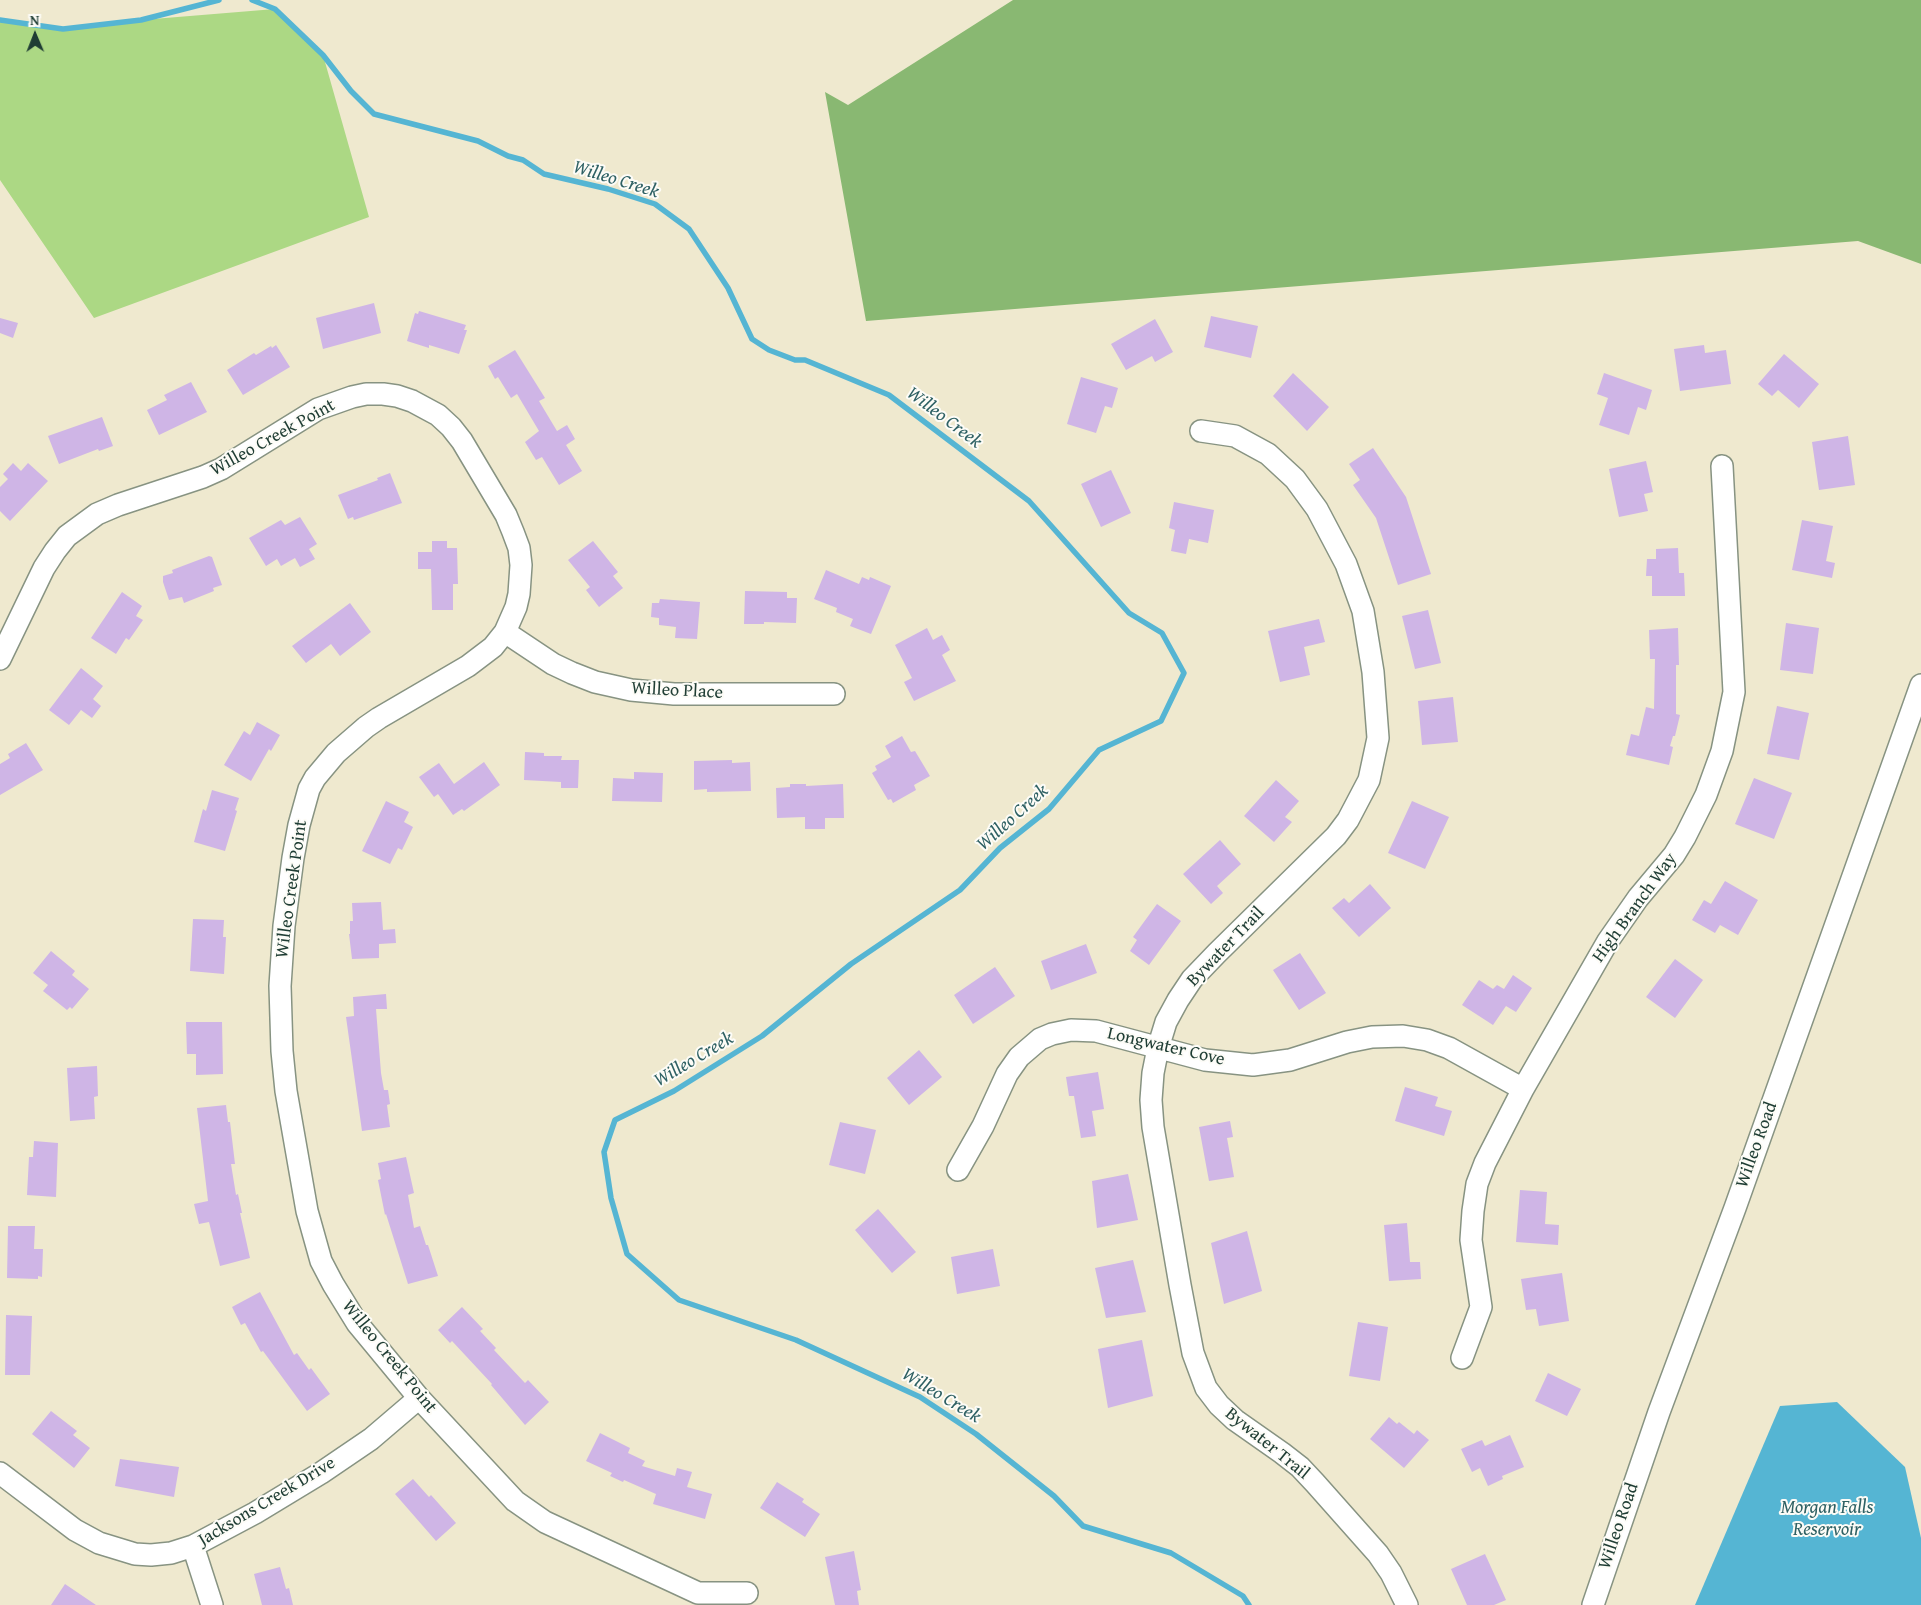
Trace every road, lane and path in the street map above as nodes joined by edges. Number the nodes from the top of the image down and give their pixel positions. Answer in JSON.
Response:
{"nodes":[{"id":1,"x":1201,"y":432,"type":"dead end"},
{"id":2,"x":1722,"y":466,"type":"dead end"},
{"id":3,"x":505,"y":632,"type":"junction"},
{"id":4,"x":0,"y":659,"type":"edge"},
{"id":5,"x":1921,"y":686,"type":"edge"},
{"id":6,"x":834,"y":694,"type":"dead end"},
{"id":7,"x":1158,"y":1048,"type":"junction"},
{"id":8,"x":1523,"y":1089,"type":"junction"},
{"id":9,"x":958,"y":1170,"type":"dead end"},
{"id":10,"x":1462,"y":1358,"type":"dead end"},
{"id":11,"x":419,"y":1398,"type":"junction"},
{"id":12,"x":0,"y":1473,"type":"edge"},
{"id":13,"x":193,"y":1546,"type":"junction"},
{"id":14,"x":747,"y":1593,"type":"dead end"},
{"id":15,"x":212,"y":1605,"type":"edge"},
{"id":16,"x":1407,"y":1605,"type":"edge"},
{"id":17,"x":1593,"y":1605,"type":"edge"}],
"edges":[{"from":1,"to":7,"type":"street","name":"Bywater Trail"},
{"from":2,"to":8,"type":"street","name":"High Branch Way"},
{"from":3,"to":4,"type":"street","name":"Willeo Creek Point"},
{"from":3,"to":6,"type":"street","name":"Willeo Place"},
{"from":3,"to":11,"type":"street","name":"Willeo Creek Point"},
{"from":5,"to":17,"type":"street","name":"Willeo Road"},
{"from":7,"to":8,"type":"street","name":"Longwater Cove"},
{"from":7,"to":9,"type":"street","name":"Longwater Cove"},
{"from":7,"to":16,"type":"street","name":"Bywater Trail"},
{"from":8,"to":10,"type":"street","name":"High Branch Way"},
{"from":11,"to":13,"type":"street","name":"Jacksons Creek Drive"},
{"from":11,"to":14,"type":"street","name":"Willeo Creek Point"},
{"from":12,"to":13,"type":"street","name":"Jacksons Creek Drive"},
{"from":13,"to":15,"type":"street"}]}
